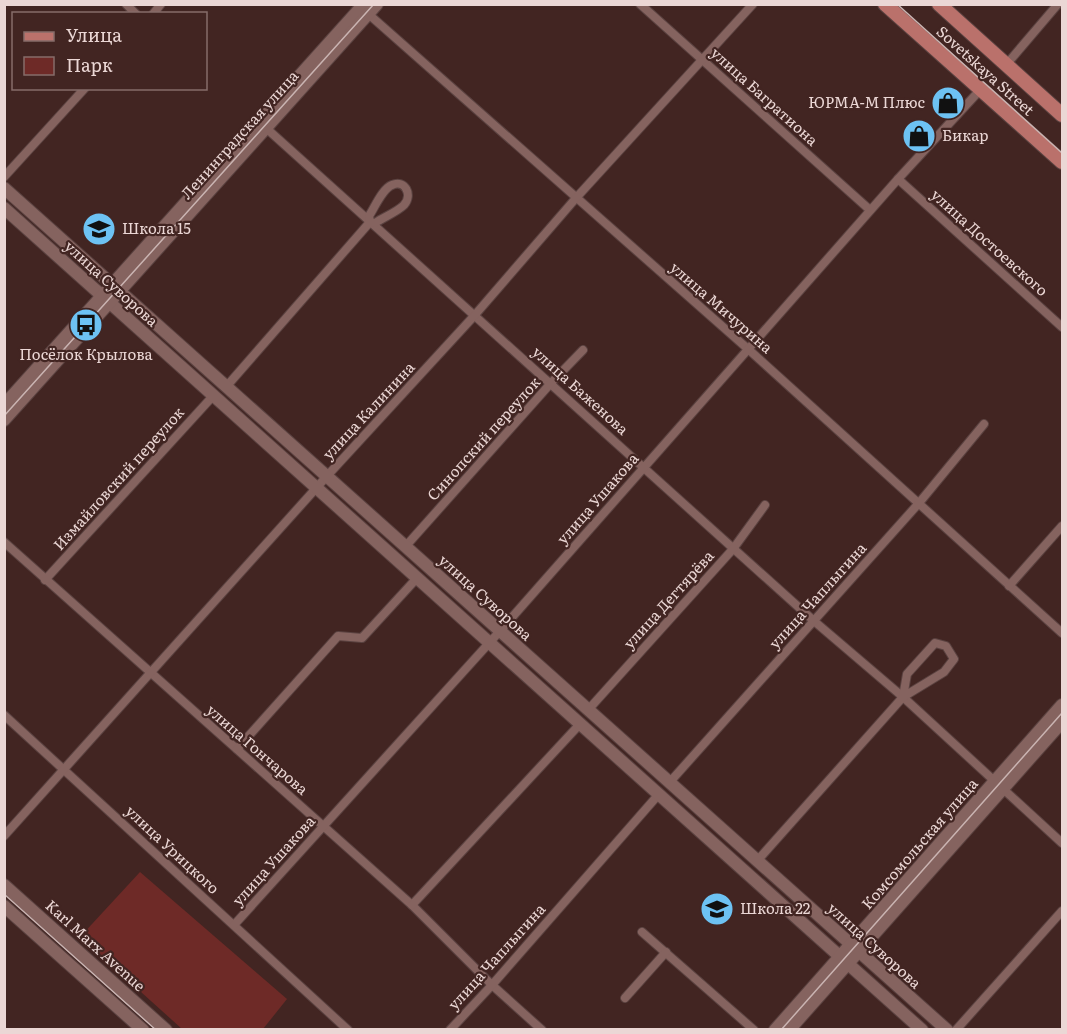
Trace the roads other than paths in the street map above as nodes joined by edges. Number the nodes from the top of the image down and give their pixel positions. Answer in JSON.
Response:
{"nodes":[{"id":1,"x":639,"y":4,"type":"edge"},
{"id":2,"x":753,"y":4,"type":"edge"},
{"id":3,"x":885,"y":4,"type":"edge"},
{"id":4,"x":939,"y":4,"type":"edge"},
{"id":5,"x":1058,"y":4,"type":"edge"},
{"id":6,"x":366,"y":7,"type":"edge"},
{"id":7,"x":702,"y":60,"type":"junction"},
{"id":8,"x":1006,"y":65,"type":"junction"},
{"id":9,"x":981,"y":89,"type":"junction"},
{"id":10,"x":83,"y":90,"type":"edge"},
{"id":11,"x":1062,"y":115,"type":"edge"},
{"id":12,"x":266,"y":128,"type":"junction"},
{"id":13,"x":1062,"y":162,"type":"edge"},
{"id":14,"x":4,"y":177,"type":"edge"},
{"id":15,"x":898,"y":179,"type":"junction"},
{"id":16,"x":4,"y":188,"type":"edge"},
{"id":17,"x":576,"y":198,"type":"junction"},
{"id":18,"x":4,"y":208,"type":"edge"},
{"id":19,"x":870,"y":210,"type":"junction"},
{"id":20,"x":370,"y":222,"type":"junction"},
{"id":21,"x":116,"y":288,"type":"junction"},
{"id":22,"x":106,"y":299,"type":"junction"},
{"id":23,"x":474,"y":316,"type":"junction"},
{"id":24,"x":1062,"y":327,"type":"edge"},
{"id":25,"x":748,"y":349,"type":"junction"},
{"id":26,"x":583,"y":350,"type":"dead end"},
{"id":27,"x":551,"y":383,"type":"junction"},
{"id":28,"x":226,"y":387,"type":"junction"},
{"id":29,"x":213,"y":396,"type":"junction"},
{"id":30,"x":4,"y":405,"type":"edge"},
{"id":31,"x":4,"y":420,"type":"edge"},
{"id":32,"x":984,"y":424,"type":"dead end"},
{"id":33,"x":644,"y":467,"type":"junction"},
{"id":34,"x":327,"y":476,"type":"junction"},
{"id":35,"x":317,"y":487,"type":"junction"},
{"id":36,"x":919,"y":503,"type":"junction"},
{"id":37,"x":765,"y":505,"type":"dead end"},
{"id":38,"x":1062,"y":526,"type":"edge"},
{"id":39,"x":4,"y":542,"type":"edge"},
{"id":40,"x":405,"y":547,"type":"junction"},
{"id":41,"x":733,"y":549,"type":"junction"},
{"id":42,"x":417,"y":578,"type":"junction"},
{"id":43,"x":45,"y":580,"type":"junction"},
{"id":44,"x":1009,"y":586,"type":"junction"},
{"id":45,"x":814,"y":621,"type":"junction"},
{"id":46,"x":500,"y":631,"type":"junction"},
{"id":47,"x":1062,"y":633,"type":"edge"},
{"id":48,"x":489,"y":642,"type":"junction"},
{"id":49,"x":150,"y":674,"type":"junction"},
{"id":50,"x":903,"y":697,"type":"junction"},
{"id":51,"x":1062,"y":705,"type":"edge"},
{"id":52,"x":588,"y":710,"type":"junction"},
{"id":53,"x":4,"y":715,"type":"edge"},
{"id":54,"x":1062,"y":722,"type":"edge"},
{"id":55,"x":580,"y":724,"type":"junction"},
{"id":56,"x":237,"y":749,"type":"junction"},
{"id":57,"x":65,"y":770,"type":"junction"},
{"id":58,"x":669,"y":783,"type":"junction"},
{"id":59,"x":999,"y":785,"type":"junction"},
{"id":60,"x":659,"y":794,"type":"junction"},
{"id":61,"x":323,"y":827,"type":"junction"},
{"id":62,"x":4,"y":836,"type":"edge"},
{"id":63,"x":1062,"y":843,"type":"edge"},
{"id":64,"x":757,"y":861,"type":"junction"},
{"id":65,"x":4,"y":885,"type":"edge"},
{"id":66,"x":412,"y":905,"type":"junction"},
{"id":67,"x":4,"y":906,"type":"edge"},
{"id":68,"x":1062,"y":911,"type":"edge"},
{"id":69,"x":234,"y":925,"type":"junction"},
{"id":70,"x":642,"y":932,"type":"dead end"},
{"id":71,"x":854,"y":948,"type":"junction"},
{"id":72,"x":666,"y":952,"type":"junction"},
{"id":73,"x":844,"y":960,"type":"junction"},
{"id":74,"x":492,"y":985,"type":"junction"},
{"id":75,"x":625,"y":998,"type":"dead end"},
{"id":76,"x":143,"y":1029,"type":"edge"},
{"id":77,"x":166,"y":1029,"type":"edge"},
{"id":78,"x":348,"y":1029,"type":"edge"},
{"id":79,"x":450,"y":1029,"type":"edge"},
{"id":80,"x":542,"y":1029,"type":"edge"},
{"id":81,"x":754,"y":1029,"type":"edge"},
{"id":82,"x":775,"y":1029,"type":"edge"},
{"id":83,"x":789,"y":1029,"type":"edge"},
{"id":84,"x":922,"y":1029,"type":"edge"},
{"id":85,"x":947,"y":1029,"type":"edge"},
{"id":86,"x":956,"y":1029,"type":"edge"}],
"edges":[{"from":1,"to":7,"type":"street","name":"улица Багратиона"},
{"from":2,"to":7,"type":"street","name":"улица Калинина"},
{"from":3,"to":9,"type":"main road","name":"Sovetskaya Street"},
{"from":4,"to":8,"type":"main road","name":"Sovetskaya Street"},
{"from":5,"to":8,"type":"street"},
{"from":6,"to":12,"type":"main road","name":"Ленинградская улица"},
{"from":6,"to":17,"type":"street","name":"улица Мичурина"},
{"from":6,"to":21,"type":"main road","name":"Ленинградская улица"},
{"from":7,"to":17,"type":"street","name":"улица Калинина"},
{"from":7,"to":19,"type":"street","name":"улица Багратиона"},
{"from":8,"to":11,"type":"main road","name":"Sovetskaya Street"},
{"from":9,"to":13,"type":"main road","name":"Sovetskaya Street"},
{"from":9,"to":15,"type":"street","name":"улица Ушакова"},
{"from":10,"to":14,"type":"street"},
{"from":12,"to":20,"type":"street","name":"улица Баженова"},
{"from":12,"to":21,"type":"main road","name":"Ленинградская улица"},
{"from":15,"to":19,"type":"street","name":"улица Ушакова"},
{"from":15,"to":24,"type":"street","name":"улица Достоевского"},
{"from":16,"to":21,"type":"main road","name":"улица Суворова"},
{"from":17,"to":23,"type":"street","name":"улица Калинина"},
{"from":17,"to":25,"type":"street","name":"улица Мичурина"},
{"from":18,"to":22,"type":"main road","name":"улица Суворова"},
{"from":19,"to":25,"type":"street","name":"улица Ушакова"},
{"from":20,"to":20,"type":"street"},
{"from":20,"to":23,"type":"street","name":"улица Баженова"},
{"from":20,"to":28,"type":"street"},
{"from":21,"to":22,"type":"main road","name":"Ленинградская улица"},
{"from":21,"to":28,"type":"main road","name":"улица Суворова"},
{"from":22,"to":29,"type":"main road","name":"улица Суворова"},
{"from":22,"to":30,"type":"main road","name":"Ленинградская улица"},
{"from":22,"to":31,"type":"main road","name":"Ленинградская улица"},
{"from":23,"to":27,"type":"street","name":"улица Баженова"},
{"from":23,"to":34,"type":"street","name":"улица Калинина"},
{"from":25,"to":33,"type":"street","name":"улица Ушакова"},
{"from":25,"to":36,"type":"street","name":"улица Мичурина"},
{"from":26,"to":27,"type":"street","name":"Синопский переулок"},
{"from":27,"to":33,"type":"street","name":"улица Баженова"},
{"from":27,"to":40,"type":"street","name":"Синопский переулок"},
{"from":28,"to":34,"type":"main road","name":"улица Суворова"},
{"from":29,"to":35,"type":"main road","name":"улица Суворова"},
{"from":29,"to":43,"type":"street","name":"Измайловский переулок"},
{"from":32,"to":36,"type":"street","name":"улица Чаплыгина"},
{"from":33,"to":41,"type":"street","name":"улица Баженова"},
{"from":33,"to":46,"type":"street","name":"улица Ушакова"},
{"from":34,"to":35,"type":"street","name":"улица Калинина"},
{"from":34,"to":40,"type":"main road","name":"улица Суворова"},
{"from":35,"to":42,"type":"main road","name":"улица Суворова"},
{"from":35,"to":49,"type":"street","name":"улица Калинина"},
{"from":36,"to":44,"type":"street","name":"улица Мичурина"},
{"from":36,"to":45,"type":"street","name":"улица Чаплыгина"},
{"from":37,"to":41,"type":"street","name":"улица Дегтярёва"},
{"from":38,"to":44,"type":"street"},
{"from":39,"to":43,"type":"street","name":"улица Гончарова"},
{"from":40,"to":46,"type":"main road","name":"улица Суворова"},
{"from":41,"to":45,"type":"street","name":"улица Баженова"},
{"from":41,"to":52,"type":"street","name":"улица Дегтярёва"},
{"from":42,"to":48,"type":"main road","name":"улица Суворова"},
{"from":42,"to":56,"type":"street"},
{"from":43,"to":49,"type":"street","name":"улица Гончарова"},
{"from":44,"to":47,"type":"street","name":"улица Мичурина"},
{"from":45,"to":50,"type":"street","name":"улица Баженова"},
{"from":45,"to":58,"type":"street","name":"улица Чаплыгина"},
{"from":46,"to":48,"type":"street","name":"улица Ушакова"},
{"from":46,"to":52,"type":"main road","name":"улица Суворова"},
{"from":48,"to":55,"type":"main road","name":"улица Суворова"},
{"from":48,"to":61,"type":"street","name":"улица Ушакова"},
{"from":49,"to":56,"type":"street","name":"улица Гончарова"},
{"from":49,"to":57,"type":"street","name":"улица Калинина"},
{"from":50,"to":50,"type":"street"},
{"from":50,"to":59,"type":"street","name":"улица Баженова"},
{"from":50,"to":64,"type":"street"},
{"from":51,"to":59,"type":"main road","name":"Комсомольская улица"},
{"from":52,"to":58,"type":"main road","name":"улица Суворова"},
{"from":53,"to":57,"type":"street","name":"улица Урицкого"},
{"from":54,"to":59,"type":"main road","name":"Комсомольская улица"},
{"from":55,"to":60,"type":"main road","name":"улица Суворова"},
{"from":55,"to":66,"type":"street"},
{"from":56,"to":61,"type":"street","name":"улица Гончарова"},
{"from":57,"to":62,"type":"street","name":"улица Калинина"},
{"from":57,"to":69,"type":"street","name":"улица Урицкого"},
{"from":58,"to":64,"type":"main road","name":"улица Суворова"},
{"from":59,"to":63,"type":"street","name":"улица Баженова"},
{"from":59,"to":71,"type":"main road","name":"Комсомольская улица"},
{"from":60,"to":73,"type":"main road","name":"улица Суворова"},
{"from":60,"to":74,"type":"street","name":"улица Чаплыгина"},
{"from":61,"to":66,"type":"street","name":"улица Гончарова"},
{"from":61,"to":69,"type":"street","name":"улица Ушакова"},
{"from":64,"to":71,"type":"main road","name":"улица Суворова"},
{"from":65,"to":77,"type":"main road","name":"Karl Marx Avenue"},
{"from":66,"to":74,"type":"street","name":"улица Гончарова"},
{"from":67,"to":76,"type":"main road","name":"Karl Marx Avenue"},
{"from":68,"to":86,"type":"street"},
{"from":69,"to":78,"type":"street","name":"улица Урицкого"},
{"from":70,"to":72,"type":"street"},
{"from":71,"to":73,"type":"main road","name":"Комсомольская улица"},
{"from":71,"to":85,"type":"main road","name":"улица Суворова"},
{"from":72,"to":75,"type":"street"},
{"from":72,"to":81,"type":"street"},
{"from":73,"to":82,"type":"main road","name":"Комсомольская улица"},
{"from":73,"to":83,"type":"main road","name":"Комсомольская улица"},
{"from":73,"to":84,"type":"main road","name":"улица Суворова"},
{"from":74,"to":79,"type":"street","name":"улица Чаплыгина"},
{"from":74,"to":80,"type":"street","name":"улица Гончарова"}]}
